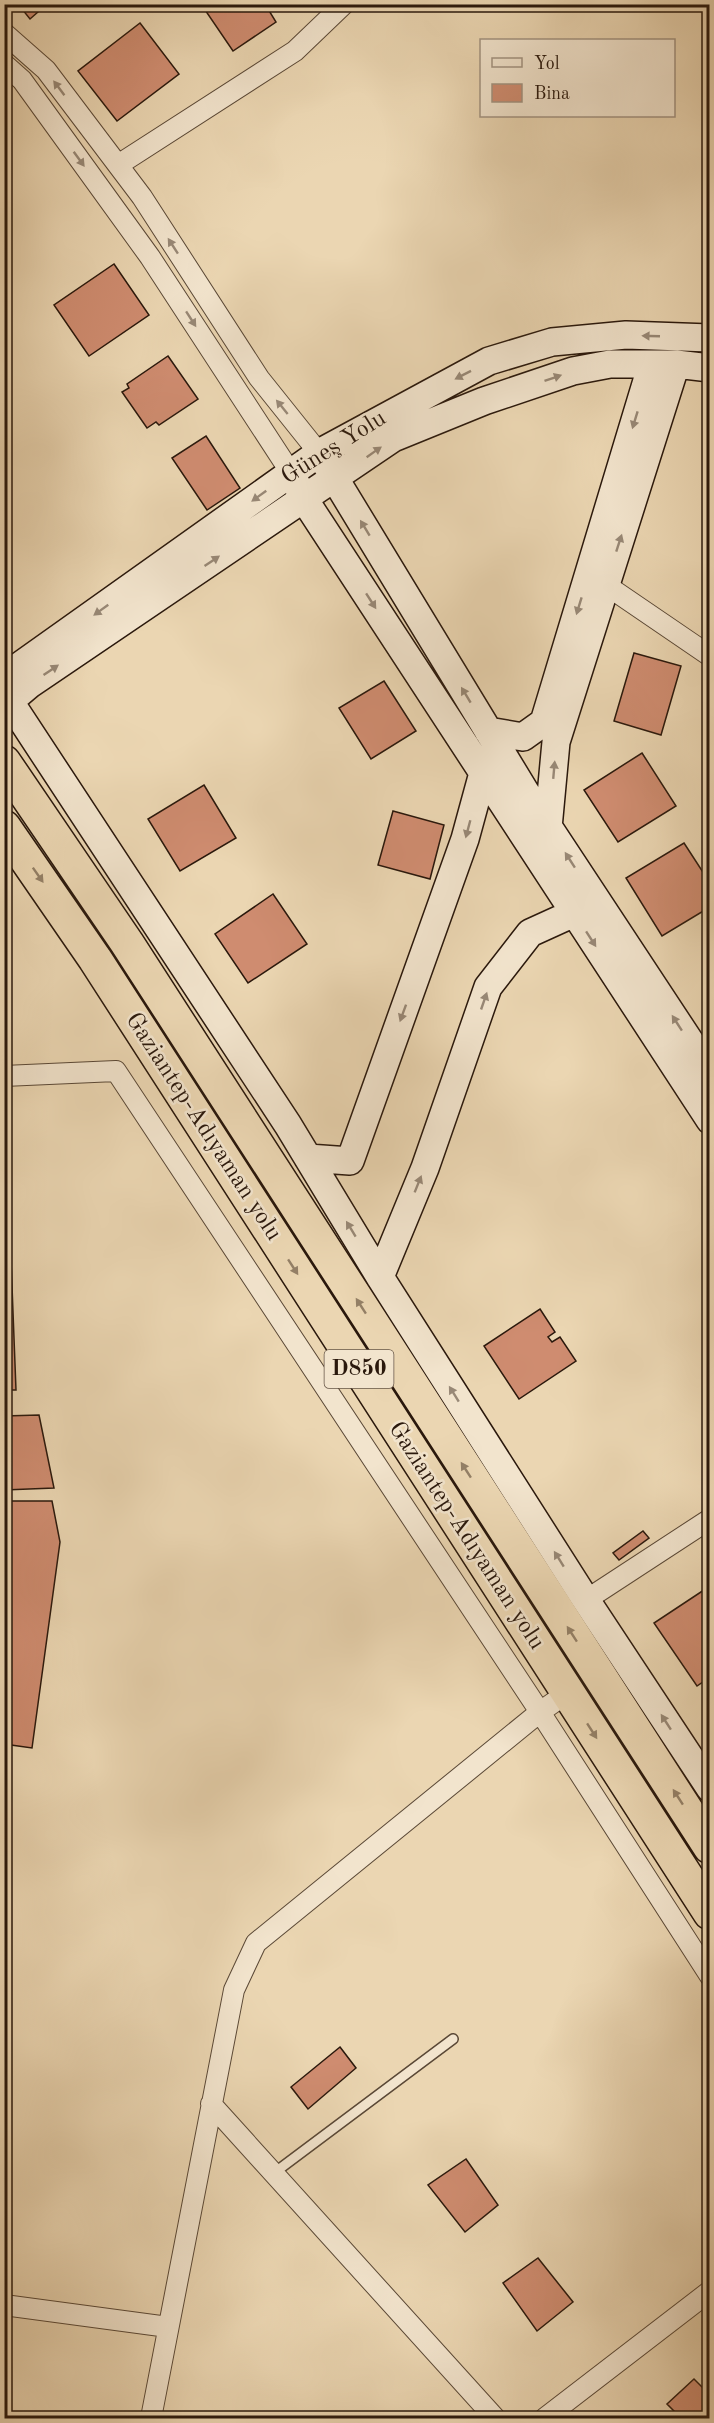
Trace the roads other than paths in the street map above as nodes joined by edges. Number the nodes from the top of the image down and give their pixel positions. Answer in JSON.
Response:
{"nodes":[{"id":1,"x":344,"y":4,"type":"edge"},
{"id":2,"x":4,"y":33,"type":"edge"},
{"id":3,"x":4,"y":64,"type":"edge"},
{"id":4,"x":118,"y":165,"type":"junction"},
{"id":5,"x":710,"y":338,"type":"edge"},
{"id":6,"x":664,"y":364,"type":"junction"},
{"id":7,"x":710,"y":368,"type":"edge"},
{"id":8,"x":319,"y":453,"type":"junction"},
{"id":9,"x":291,"y":473,"type":"junction"},
{"id":10,"x":335,"y":478,"type":"junction"},
{"id":11,"x":304,"y":499,"type":"junction"},
{"id":12,"x":606,"y":585,"type":"junction"},
{"id":13,"x":710,"y":656,"type":"edge"},
{"id":14,"x":6,"y":695,"type":"edge"},
{"id":15,"x":488,"y":731,"type":"junction"},
{"id":16,"x":4,"y":762,"type":"edge"},
{"id":17,"x":483,"y":773,"type":"junction"},
{"id":18,"x":4,"y":827,"type":"edge"},
{"id":19,"x":549,"y":828,"type":"junction"},
{"id":20,"x":574,"y":913,"type":"junction"},
{"id":21,"x":710,"y":1072,"type":"edge"},
{"id":22,"x":4,"y":1076,"type":"edge"},
{"id":23,"x":710,"y":1120,"type":"edge"},
{"id":24,"x":308,"y":1158,"type":"junction"},
{"id":25,"x":380,"y":1277,"type":"junction"},
{"id":26,"x":710,"y":1518,"type":"edge"},
{"id":27,"x":586,"y":1600,"type":"junction"},
{"id":28,"x":567,"y":1693,"type":"junction"},
{"id":29,"x":540,"y":1712,"type":"junction"},
{"id":30,"x":710,"y":1788,"type":"edge"},
{"id":31,"x":710,"y":1846,"type":"edge"},
{"id":32,"x":710,"y":1913,"type":"edge"},
{"id":33,"x":710,"y":1976,"type":"edge"},
{"id":34,"x":453,"y":2039,"type":"dead end"},
{"id":35,"x":211,"y":2104,"type":"junction"},
{"id":36,"x":274,"y":2173,"type":"junction"},
{"id":37,"x":710,"y":2291,"type":"edge"},
{"id":38,"x":4,"y":2305,"type":"edge"},
{"id":39,"x":168,"y":2327,"type":"junction"},
{"id":40,"x":151,"y":2418,"type":"edge"},
{"id":41,"x":495,"y":2418,"type":"edge"},
{"id":42,"x":545,"y":2418,"type":"edge"}],
"edges":[{"from":1,"to":4,"type":"street"},
{"from":4,"to":2,"type":"street","one_way":true},
{"from":3,"to":9,"type":"street","one_way":true},
{"from":8,"to":4,"type":"street","one_way":true},
{"from":5,"to":8,"type":"street","name":"Güneş Yolu","one_way":true},
{"from":6,"to":7,"type":"street","name":"Güneş Yolu"},
{"from":10,"to":6,"type":"street","name":"Güneş Yolu","one_way":true},
{"from":12,"to":6,"type":"street","one_way":true},
{"from":6,"to":15,"type":"street","one_way":true},
{"from":8,"to":9,"type":"street","name":"Güneş Yolu"},
{"from":8,"to":10,"type":"street"},
{"from":9,"to":11,"type":"street"},
{"from":9,"to":14,"type":"street","name":"Güneş Yolu","one_way":true},
{"from":10,"to":11,"type":"street","name":"Güneş Yolu"},
{"from":15,"to":10,"type":"street","one_way":true},
{"from":14,"to":11,"type":"street","name":"Güneş Yolu","one_way":true},
{"from":11,"to":17,"type":"street","one_way":true},
{"from":12,"to":13,"type":"street"},
{"from":19,"to":12,"type":"street","one_way":true},
{"from":14,"to":24,"type":"street"},
{"from":15,"to":19,"type":"street"},
{"from":31,"to":16,"type":"highway","name":"Gaziantep-Adıyaman yolu","number":"D850","one_way":true},
{"from":17,"to":20,"type":"street"},
{"from":17,"to":24,"type":"street","one_way":true},
{"from":18,"to":28,"type":"highway","name":"Gaziantep-Adıyaman yolu","number":"D850","one_way":true},
{"from":21,"to":19,"type":"street","one_way":true},
{"from":20,"to":23,"type":"street","one_way":true},
{"from":25,"to":20,"type":"street","one_way":true},
{"from":22,"to":29,"type":"street"},
{"from":25,"to":24,"type":"street","one_way":true},
{"from":27,"to":25,"type":"street","one_way":true},
{"from":26,"to":27,"type":"street"},
{"from":30,"to":27,"type":"street","one_way":true},
{"from":28,"to":29,"type":"street"},
{"from":28,"to":32,"type":"highway","name":"Gaziantep-Adıyaman yolu","number":"D850","one_way":true},
{"from":29,"to":33,"type":"street"},
{"from":29,"to":35,"type":"street"},
{"from":34,"to":36,"type":"lane"},
{"from":35,"to":36,"type":"street"},
{"from":35,"to":39,"type":"street"},
{"from":36,"to":41,"type":"street"},
{"from":37,"to":42,"type":"street"},
{"from":38,"to":39,"type":"street"},
{"from":39,"to":40,"type":"street"}]}
